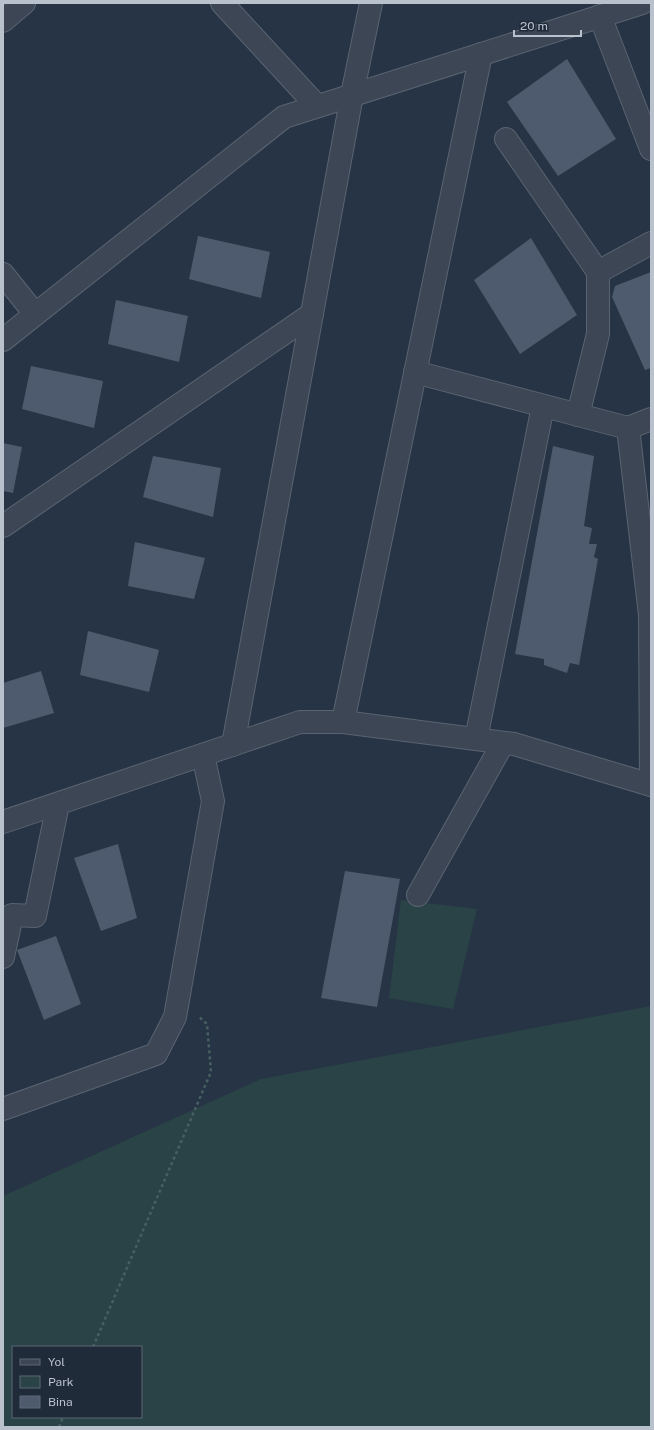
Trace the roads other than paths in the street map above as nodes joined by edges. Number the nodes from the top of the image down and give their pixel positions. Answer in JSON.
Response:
{"nodes":[{"id":1,"x":24,"y":3,"type":"edge"},
{"id":2,"x":222,"y":3,"type":"edge"},
{"id":3,"x":371,"y":3,"type":"edge"},
{"id":4,"x":642,"y":3,"type":"edge"},
{"id":5,"x":600,"y":16,"type":"junction"},
{"id":6,"x":3,"y":20,"type":"edge"},
{"id":7,"x":481,"y":54,"type":"junction"},
{"id":8,"x":352,"y":95,"type":"junction"},
{"id":9,"x":317,"y":106,"type":"junction"},
{"id":10,"x":506,"y":139,"type":"dead end"},
{"id":11,"x":651,"y":149,"type":"edge"},
{"id":12,"x":651,"y":243,"type":"edge"},
{"id":13,"x":598,"y":272,"type":"junction"},
{"id":14,"x":3,"y":274,"type":"edge"},
{"id":15,"x":35,"y":314,"type":"junction"},
{"id":16,"x":312,"y":314,"type":"junction"},
{"id":17,"x":3,"y":340,"type":"edge"},
{"id":18,"x":415,"y":372,"type":"junction"},
{"id":19,"x":543,"y":406,"type":"junction"},
{"id":20,"x":578,"y":415,"type":"junction"},
{"id":21,"x":651,"y":419,"type":"edge"},
{"id":22,"x":628,"y":428,"type":"junction"},
{"id":23,"x":3,"y":526,"type":"edge"},
{"id":24,"x":651,"y":614,"type":"edge"},
{"id":25,"x":343,"y":722,"type":"junction"},
{"id":26,"x":476,"y":739,"type":"junction"},
{"id":27,"x":504,"y":742,"type":"junction"},
{"id":28,"x":233,"y":745,"type":"junction"},
{"id":29,"x":203,"y":755,"type":"junction"},
{"id":30,"x":651,"y":785,"type":"edge"},
{"id":31,"x":58,"y":804,"type":"junction"},
{"id":32,"x":3,"y":822,"type":"edge"},
{"id":33,"x":418,"y":895,"type":"dead end"},
{"id":34,"x":3,"y":957,"type":"edge"},
{"id":35,"x":3,"y":1109,"type":"edge"}],
"edges":[{"from":1,"to":6,"type":"street"},
{"from":2,"to":9,"type":"street"},
{"from":3,"to":8,"type":"street"},
{"from":4,"to":5,"type":"street"},
{"from":5,"to":7,"type":"street"},
{"from":5,"to":11,"type":"street"},
{"from":7,"to":8,"type":"street"},
{"from":7,"to":18,"type":"street"},
{"from":8,"to":9,"type":"street"},
{"from":8,"to":16,"type":"street"},
{"from":9,"to":15,"type":"street"},
{"from":10,"to":13,"type":"street"},
{"from":12,"to":13,"type":"street"},
{"from":13,"to":20,"type":"street"},
{"from":14,"to":15,"type":"street"},
{"from":15,"to":17,"type":"street"},
{"from":16,"to":23,"type":"street"},
{"from":16,"to":28,"type":"street"},
{"from":18,"to":19,"type":"street"},
{"from":18,"to":25,"type":"street"},
{"from":19,"to":20,"type":"street"},
{"from":19,"to":26,"type":"street"},
{"from":20,"to":22,"type":"street"},
{"from":21,"to":22,"type":"street"},
{"from":22,"to":24,"type":"street"},
{"from":24,"to":30,"type":"street"},
{"from":25,"to":26,"type":"street"},
{"from":25,"to":28,"type":"street"},
{"from":26,"to":27,"type":"street"},
{"from":27,"to":30,"type":"street"},
{"from":27,"to":33,"type":"street"},
{"from":28,"to":29,"type":"street"},
{"from":29,"to":31,"type":"street"},
{"from":29,"to":35,"type":"street"},
{"from":31,"to":32,"type":"street"},
{"from":31,"to":34,"type":"street"}]}
